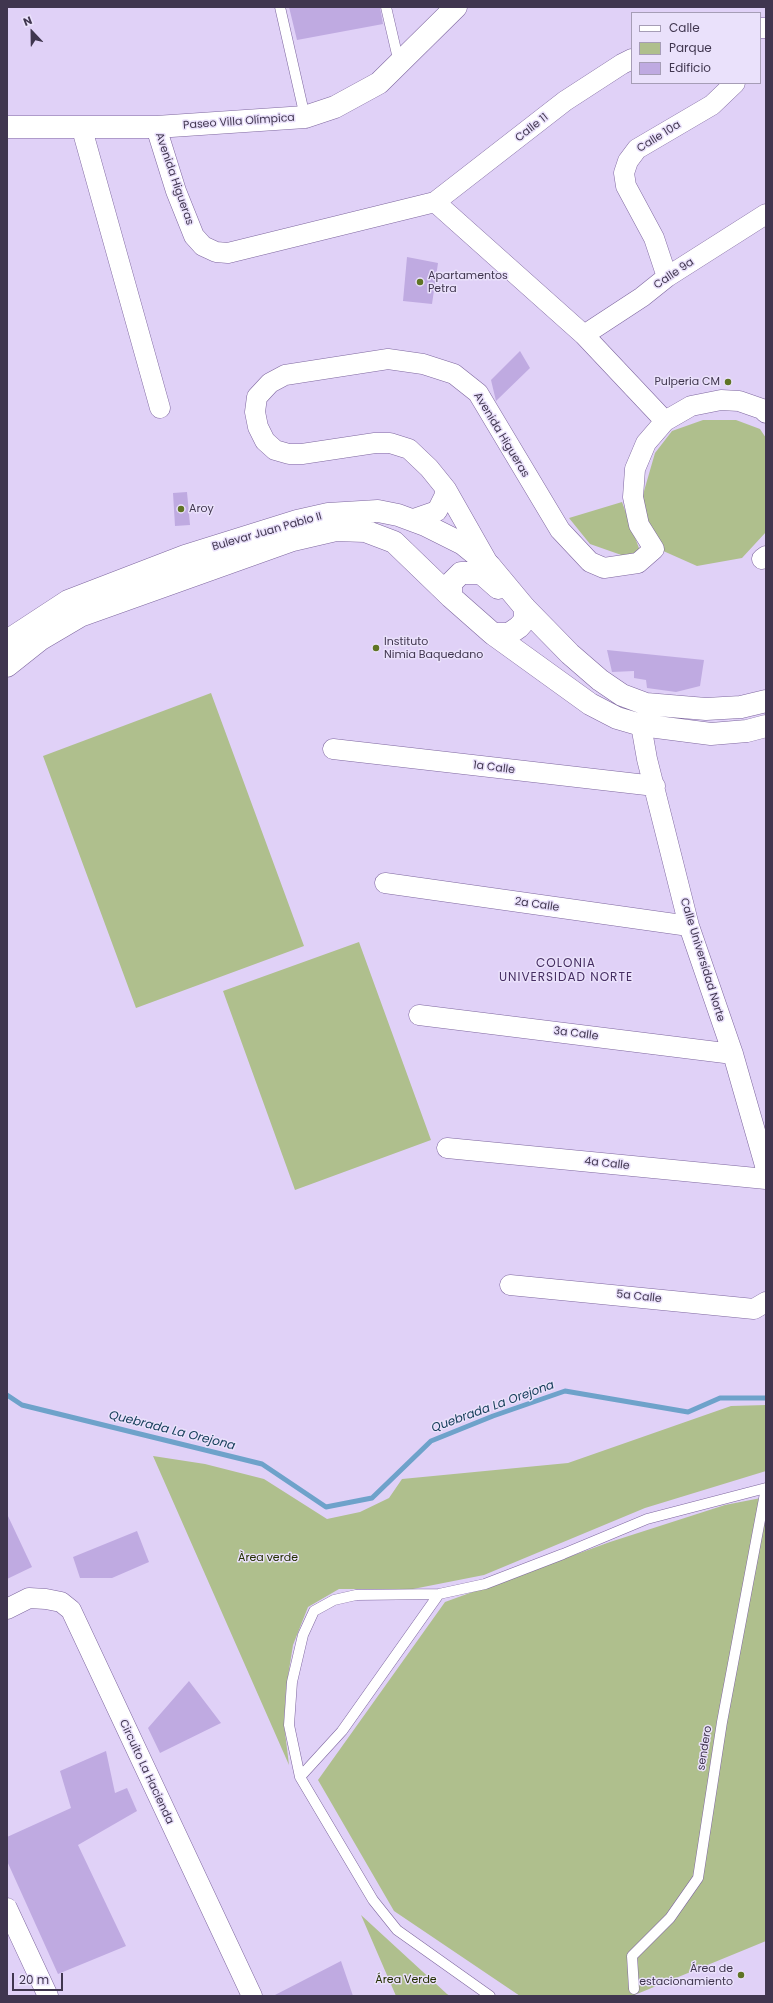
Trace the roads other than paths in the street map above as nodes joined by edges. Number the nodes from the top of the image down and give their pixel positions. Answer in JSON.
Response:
{"nodes":[{"id":1,"x":280,"y":7,"type":"edge"},
{"id":2,"x":386,"y":7,"type":"edge"},
{"id":3,"x":456,"y":7,"type":"edge"},
{"id":4,"x":631,"y":60,"type":"edge"},
{"id":5,"x":399,"y":63,"type":"junction"},
{"id":6,"x":734,"y":84,"type":"edge"},
{"id":7,"x":305,"y":117,"type":"junction"},
{"id":8,"x":7,"y":127,"type":"edge"},
{"id":9,"x":156,"y":127,"type":"junction"},
{"id":10,"x":82,"y":129,"type":"junction"},
{"id":11,"x":435,"y":202,"type":"junction"},
{"id":12,"x":766,"y":214,"type":"edge"},
{"id":13,"x":667,"y":277,"type":"junction"},
{"id":14,"x":584,"y":335,"type":"junction"},
{"id":15,"x":160,"y":408,"type":"dead end"},
{"id":16,"x":764,"y":409,"type":"edge"},
{"id":17,"x":665,"y":421,"type":"junction"},
{"id":18,"x":446,"y":489,"type":"junction"},
{"id":19,"x":411,"y":520,"type":"junction"},
{"id":20,"x":490,"y":566,"type":"junction"},
{"id":21,"x":450,"y":597,"type":"junction"},
{"id":22,"x":519,"y":600,"type":"junction"},
{"id":23,"x":493,"y":634,"type":"junction"},
{"id":24,"x":7,"y":641,"type":"edge"},
{"id":25,"x":7,"y":666,"type":"edge"},
{"id":26,"x":766,"y":701,"type":"edge"},
{"id":27,"x":641,"y":725,"type":"junction"},
{"id":28,"x":766,"y":726,"type":"edge"},
{"id":29,"x":333,"y":749,"type":"dead end"},
{"id":30,"x":655,"y":786,"type":"junction"},
{"id":31,"x":385,"y":883,"type":"dead end"},
{"id":32,"x":689,"y":926,"type":"junction"},
{"id":33,"x":419,"y":1015,"type":"dead end"},
{"id":34,"x":732,"y":1054,"type":"junction"},
{"id":35,"x":447,"y":1148,"type":"dead end"},
{"id":36,"x":766,"y":1169,"type":"edge"},
{"id":37,"x":766,"y":1179,"type":"edge"},
{"id":38,"x":510,"y":1285,"type":"dead end"},
{"id":39,"x":766,"y":1302,"type":"edge"},
{"id":40,"x":766,"y":1488,"type":"edge"},
{"id":41,"x":439,"y":1594,"type":"junction"},
{"id":42,"x":7,"y":1609,"type":"edge"},
{"id":43,"x":300,"y":1778,"type":"junction"},
{"id":44,"x":7,"y":1908,"type":"edge"},
{"id":45,"x":634,"y":1989,"type":"dead end"},
{"id":46,"x":48,"y":1996,"type":"edge"},
{"id":47,"x":252,"y":1996,"type":"edge"},
{"id":48,"x":490,"y":1996,"type":"edge"}],
"edges":[{"from":1,"to":7,"type":"lane"},
{"from":2,"to":5,"type":"lane"},
{"from":3,"to":5,"type":"main road","name":"Paseo Villa Olímpica"},
{"from":4,"to":11,"type":"street","name":"Calle 11"},
{"from":5,"to":7,"type":"main road","name":"Paseo Villa Olímpica"},
{"from":6,"to":13,"type":"street","name":"Calle 10a"},
{"from":7,"to":9,"type":"main road","name":"Paseo Villa Olímpica"},
{"from":8,"to":10,"type":"main road","name":"Paseo Villa Olímpica"},
{"from":9,"to":10,"type":"main road","name":"Paseo Villa Olímpica"},
{"from":9,"to":11,"type":"street","name":"Avenida Higueras"},
{"from":10,"to":15,"type":"street"},
{"from":11,"to":14,"type":"street"},
{"from":12,"to":13,"type":"street","name":"Calle 9a"},
{"from":13,"to":14,"type":"street","name":"Calle 9a"},
{"from":14,"to":17,"type":"street"},
{"from":16,"to":17,"type":"street","name":"Avenida Higueras"},
{"from":17,"to":18,"type":"street","name":"Avenida Higueras"},
{"from":18,"to":19,"type":"street"},
{"from":18,"to":20,"type":"street","name":"Avenida Higueras"},
{"from":19,"to":20,"type":"main road","name":"Bulevar Juan Pablo II"},
{"from":19,"to":24,"type":"main road","name":"Bulevar Juan Pablo II"},
{"from":20,"to":22,"type":"main road","name":"Bulevar Juan Pablo II"},
{"from":21,"to":22,"type":"main road"},
{"from":21,"to":23,"type":"main road","name":"Bulevar Juan Pablo II"},
{"from":21,"to":25,"type":"main road","name":"Bulevar Juan Pablo II"},
{"from":22,"to":23,"type":"main road"},
{"from":22,"to":26,"type":"main road","name":"Bulevar Juan Pablo II"},
{"from":23,"to":27,"type":"main road","name":"Bulevar Juan Pablo II"},
{"from":27,"to":28,"type":"main road","name":"Bulevar Juan Pablo II"},
{"from":27,"to":30,"type":"street","name":"Calle Universidad Norte"},
{"from":29,"to":30,"type":"street","name":"1a Calle"},
{"from":30,"to":32,"type":"street","name":"Calle Universidad Norte"},
{"from":31,"to":32,"type":"street","name":"2a Calle"},
{"from":32,"to":34,"type":"street","name":"Calle Universidad Norte"},
{"from":33,"to":34,"type":"street","name":"3a Calle"},
{"from":34,"to":36,"type":"street","name":"Calle Universidad Norte"},
{"from":35,"to":37,"type":"street","name":"4a Calle"},
{"from":38,"to":39,"type":"street","name":"5a Calle"},
{"from":40,"to":41,"type":"lane"},
{"from":40,"to":45,"type":"lane","name":"sendero"},
{"from":41,"to":43,"type":"lane"},
{"from":41,"to":43,"type":"lane"},
{"from":42,"to":47,"type":"street","name":"Circuito La Hacienda"},
{"from":43,"to":48,"type":"lane"},
{"from":44,"to":46,"type":"street"}]}
